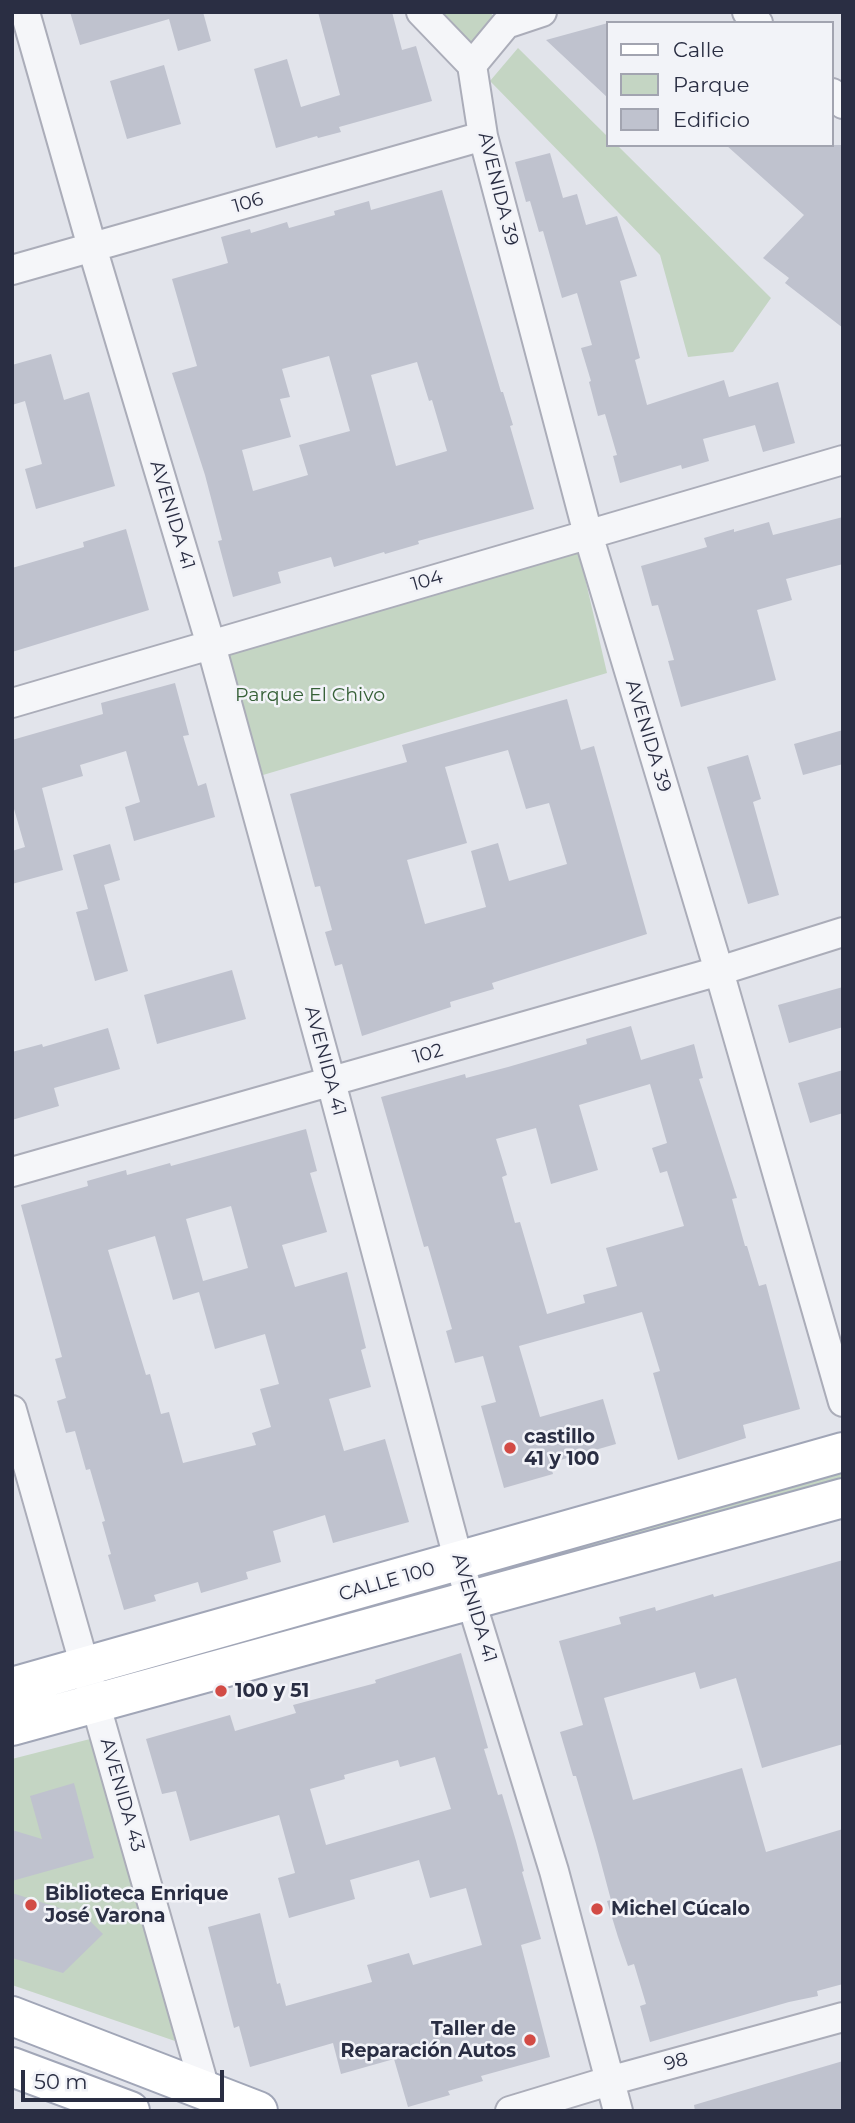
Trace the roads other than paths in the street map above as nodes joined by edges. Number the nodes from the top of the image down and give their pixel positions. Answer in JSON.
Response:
{"nodes":[{"id":1,"x":26,"y":12,"type":"edge"},
{"id":2,"x":421,"y":12,"type":"edge"},
{"id":3,"x":542,"y":12,"type":"edge"},
{"id":4,"x":472,"y":65,"type":"junction"},
{"id":5,"x":483,"y":136,"type":"junction"},
{"id":6,"x":92,"y":247,"type":"junction"},
{"id":7,"x":12,"y":270,"type":"edge"},
{"id":8,"x":843,"y":460,"type":"edge"},
{"id":9,"x":588,"y":534,"type":"junction"},
{"id":10,"x":211,"y":645,"type":"junction"},
{"id":11,"x":12,"y":703,"type":"edge"},
{"id":12,"x":843,"y":932,"type":"edge"},
{"id":13,"x":719,"y":971,"type":"junction"},
{"id":14,"x":331,"y":1082,"type":"junction"},
{"id":15,"x":12,"y":1172,"type":"edge"},
{"id":16,"x":843,"y":1402,"type":"edge"},
{"id":17,"x":12,"y":1410,"type":"edge"},
{"id":18,"x":843,"y":1452,"type":"edge"},
{"id":19,"x":843,"y":1498,"type":"edge"},
{"id":20,"x":459,"y":1562,"type":"junction"},
{"id":21,"x":472,"y":1600,"type":"junction"},
{"id":22,"x":85,"y":1666,"type":"junction"},
{"id":23,"x":12,"y":1687,"type":"edge"},
{"id":24,"x":96,"y":1702,"type":"junction"},
{"id":25,"x":12,"y":1726,"type":"edge"},
{"id":26,"x":12,"y":2016,"type":"edge"},
{"id":27,"x":843,"y":2017,"type":"edge"},
{"id":28,"x":12,"y":2067,"type":"edge"},
{"id":29,"x":609,"y":2081,"type":"junction"},
{"id":30,"x":205,"y":2090,"type":"junction"},
{"id":31,"x":130,"y":2111,"type":"edge"},
{"id":32,"x":258,"y":2111,"type":"edge"},
{"id":33,"x":510,"y":2111,"type":"edge"},
{"id":34,"x":618,"y":2111,"type":"edge"}],
"edges":[{"from":1,"to":6,"type":"street","name":"AVENIDA 41"},
{"from":2,"to":4,"type":"street"},
{"from":3,"to":4,"type":"street"},
{"from":4,"to":5,"type":"street","name":"AVENIDA 39"},
{"from":5,"to":6,"type":"street","name":"106"},
{"from":5,"to":9,"type":"street","name":"AVENIDA 39"},
{"from":6,"to":7,"type":"street","name":"106"},
{"from":6,"to":10,"type":"street","name":"AVENIDA 41"},
{"from":8,"to":9,"type":"street","name":"104"},
{"from":9,"to":10,"type":"street","name":"104"},
{"from":9,"to":13,"type":"street","name":"AVENIDA 39"},
{"from":10,"to":11,"type":"street","name":"104"},
{"from":10,"to":14,"type":"street","name":"AVENIDA 41"},
{"from":12,"to":13,"type":"street","name":"102"},
{"from":13,"to":14,"type":"street","name":"102"},
{"from":13,"to":16,"type":"street","name":"AVENIDA 39"},
{"from":14,"to":15,"type":"street","name":"102"},
{"from":14,"to":20,"type":"street","name":"AVENIDA 41"},
{"from":17,"to":22,"type":"street"},
{"from":18,"to":20,"type":"main road","name":"CALLE 100"},
{"from":19,"to":21,"type":"main road","name":"CALLE 100"},
{"from":20,"to":21,"type":"street","name":"AVENIDA 41"},
{"from":20,"to":22,"type":"main road","name":"CALLE 100"},
{"from":21,"to":24,"type":"main road","name":"CALLE 100"},
{"from":21,"to":29,"type":"street","name":"AVENIDA 41"},
{"from":22,"to":23,"type":"main road","name":"CALLE 100"},
{"from":22,"to":24,"type":"street","name":"AVENIDA 43"},
{"from":24,"to":25,"type":"main road","name":"CALLE 100"},
{"from":24,"to":30,"type":"street","name":"AVENIDA 43"},
{"from":26,"to":30,"type":"main road"},
{"from":27,"to":29,"type":"street","name":"98"},
{"from":28,"to":31,"type":"main road"},
{"from":29,"to":33,"type":"street","name":"98"},
{"from":29,"to":34,"type":"street","name":"AVENIDA 41"},
{"from":30,"to":32,"type":"main road"}]}
